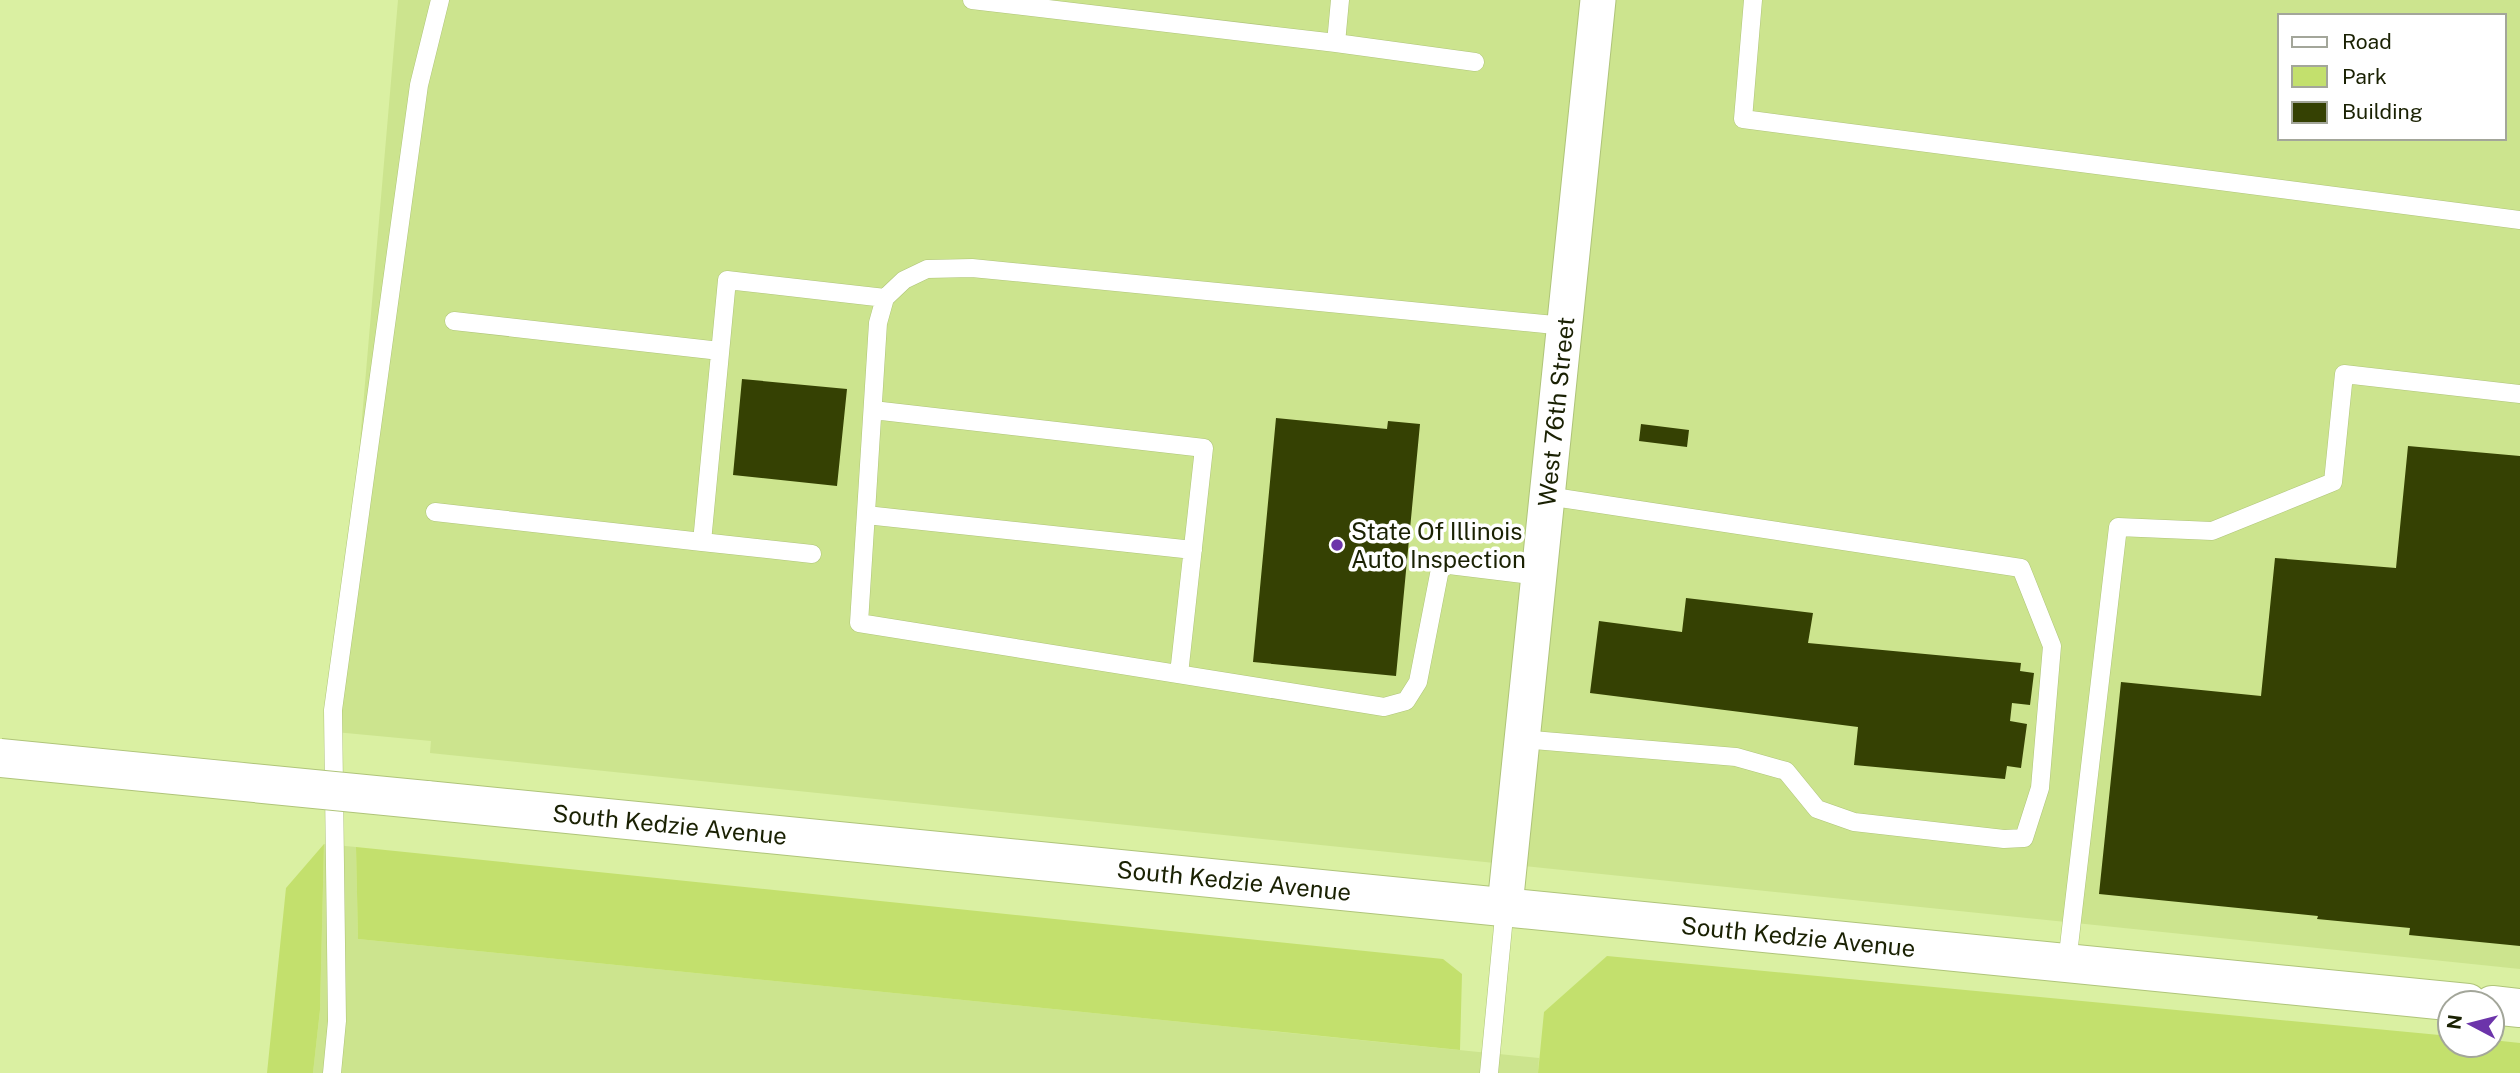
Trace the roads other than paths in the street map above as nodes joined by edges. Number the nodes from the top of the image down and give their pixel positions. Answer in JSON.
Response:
{"nodes":[{"id":1,"x":440,"y":0,"type":"edge"},
{"id":2,"x":972,"y":0,"type":"edge"},
{"id":3,"x":1340,"y":0,"type":"edge"},
{"id":4,"x":1598,"y":0,"type":"edge"},
{"id":5,"x":1753,"y":0,"type":"edge"},
{"id":6,"x":1336,"y":43,"type":"junction"},
{"id":7,"x":1475,"y":62,"type":"dead end"},
{"id":8,"x":2520,"y":220,"type":"edge"},
{"id":9,"x":885,"y":298,"type":"junction"},
{"id":10,"x":454,"y":321,"type":"dead end"},
{"id":11,"x":1565,"y":326,"type":"junction"},
{"id":12,"x":720,"y":351,"type":"junction"},
{"id":13,"x":2520,"y":394,"type":"edge"},
{"id":14,"x":873,"y":410,"type":"junction"},
{"id":15,"x":1547,"y":496,"type":"junction"},
{"id":16,"x":435,"y":512,"type":"dead end"},
{"id":17,"x":866,"y":515,"type":"junction"},
{"id":18,"x":702,"y":542,"type":"junction"},
{"id":19,"x":1193,"y":550,"type":"junction"},
{"id":20,"x":812,"y":554,"type":"dead end"},
{"id":21,"x":1539,"y":576,"type":"junction"},
{"id":22,"x":1179,"y":674,"type":"junction"},
{"id":23,"x":1522,"y":740,"type":"junction"},
{"id":24,"x":0,"y":758,"type":"edge"},
{"id":25,"x":1505,"y":906,"type":"junction"},
{"id":26,"x":2067,"y":963,"type":"junction"},
{"id":27,"x":2436,"y":1000,"type":"edge"},
{"id":28,"x":332,"y":1073,"type":"edge"},
{"id":29,"x":1489,"y":1073,"type":"edge"}],
"edges":[{"from":1,"to":28,"type":"lane"},
{"from":2,"to":6,"type":"lane"},
{"from":3,"to":6,"type":"lane"},
{"from":4,"to":11,"type":"street","name":"West 76th Street"},
{"from":5,"to":8,"type":"lane"},
{"from":6,"to":7,"type":"lane"},
{"from":9,"to":11,"type":"lane"},
{"from":9,"to":12,"type":"lane"},
{"from":9,"to":14,"type":"lane"},
{"from":10,"to":12,"type":"lane"},
{"from":11,"to":15,"type":"street","name":"West 76th Street"},
{"from":12,"to":18,"type":"lane"},
{"from":13,"to":26,"type":"lane"},
{"from":14,"to":17,"type":"lane"},
{"from":14,"to":19,"type":"lane"},
{"from":15,"to":21,"type":"street","name":"West 76th Street"},
{"from":15,"to":23,"type":"lane"},
{"from":16,"to":18,"type":"lane"},
{"from":17,"to":19,"type":"lane"},
{"from":17,"to":22,"type":"lane"},
{"from":18,"to":20,"type":"lane"},
{"from":19,"to":22,"type":"lane"},
{"from":21,"to":22,"type":"lane"},
{"from":21,"to":23,"type":"street","name":"West 76th Street"},
{"from":23,"to":25,"type":"street","name":"West 76th Street"},
{"from":24,"to":25,"type":"main road","name":"South Kedzie Avenue","bridge":true},
{"from":25,"to":26,"type":"main road","name":"South Kedzie Avenue"},
{"from":25,"to":29,"type":"lane"},
{"from":26,"to":27,"type":"main road","name":"South Kedzie Avenue"}]}
